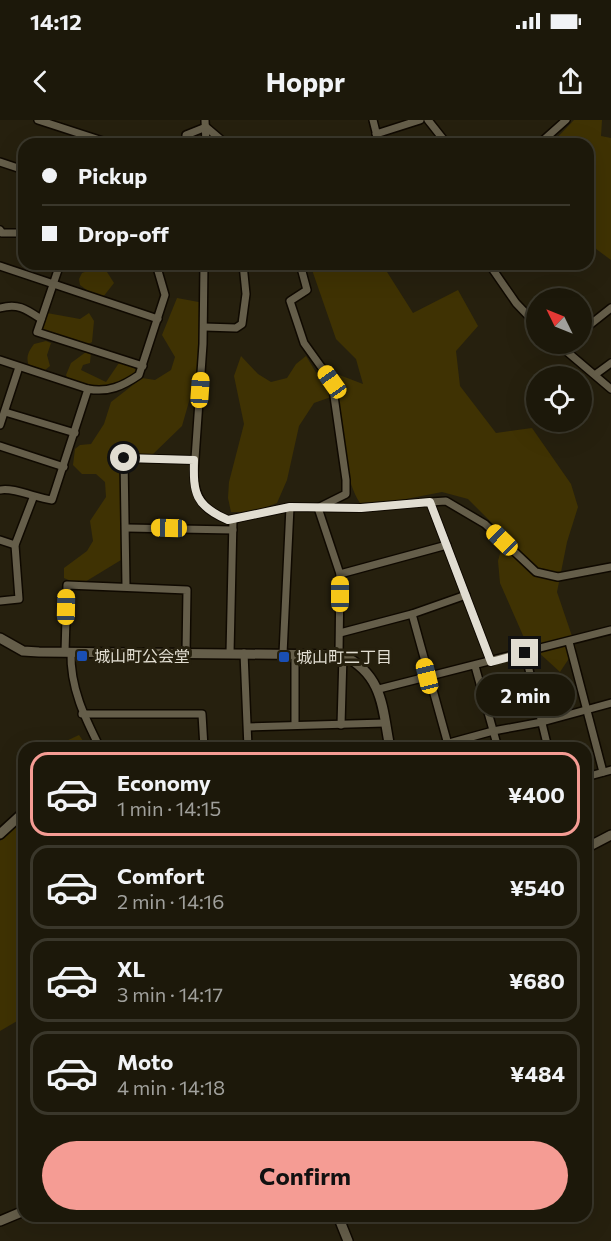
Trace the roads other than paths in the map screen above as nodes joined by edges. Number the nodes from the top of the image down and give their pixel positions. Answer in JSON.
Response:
{"nodes":[{"id":1,"x":38,"y":120,"type":"edge"},
{"id":2,"x":373,"y":120,"type":"edge"},
{"id":3,"x":420,"y":120,"type":"edge"},
{"id":4,"x":428,"y":120,"type":"edge"},
{"id":5,"x":566,"y":120,"type":"edge"},
{"id":6,"x":206,"y":124,"type":"edge"},
{"id":7,"x":376,"y":134,"type":"junction"},
{"id":8,"x":93,"y":138,"type":"edge"},
{"id":9,"x":186,"y":138,"type":"edge"},
{"id":10,"x":220,"y":138,"type":"edge"},
{"id":11,"x":377,"y":138,"type":"edge"},
{"id":12,"x":442,"y":138,"type":"edge"},
{"id":13,"x":546,"y":138,"type":"edge"},
{"id":14,"x":0,"y":162,"type":"edge"},
{"id":15,"x":18,"y":168,"type":"edge"},
{"id":16,"x":0,"y":230,"type":"edge"},
{"id":17,"x":18,"y":233,"type":"edge"},
{"id":18,"x":0,"y":266,"type":"edge"},
{"id":19,"x":58,"y":270,"type":"edge"},
{"id":20,"x":158,"y":270,"type":"edge"},
{"id":21,"x":204,"y":270,"type":"edge"},
{"id":22,"x":244,"y":270,"type":"edge"},
{"id":23,"x":302,"y":270,"type":"edge"},
{"id":24,"x":493,"y":270,"type":"edge"},
{"id":25,"x":53,"y":284,"type":"junction"},
{"id":26,"x":0,"y":308,"type":"edge"},
{"id":27,"x":611,"y":309,"type":"edge"},
{"id":28,"x":526,"y":313,"type":"edge"},
{"id":29,"x":41,"y":319,"type":"junction"},
{"id":30,"x":158,"y":319,"type":"junction"},
{"id":31,"x":592,"y":323,"type":"edge"},
{"id":32,"x":204,"y":327,"type":"junction"},
{"id":33,"x":573,"y":354,"type":"edge"},
{"id":34,"x":0,"y":360,"type":"edge"},
{"id":35,"x":611,"y":363,"type":"edge"},
{"id":36,"x":143,"y":366,"type":"junction"},
{"id":37,"x":19,"y":367,"type":"junction"},
{"id":38,"x":596,"y":374,"type":"junction"},
{"id":39,"x":88,"y":389,"type":"junction"},
{"id":40,"x":611,"y":389,"type":"edge"},
{"id":41,"x":5,"y":412,"type":"junction"},
{"id":42,"x":0,"y":425,"type":"edge"},
{"id":43,"x":75,"y":433,"type":"junction"},
{"id":44,"x":0,"y":446,"type":"edge"},
{"id":45,"x":194,"y":460,"type":"junction"},
{"id":46,"x":64,"y":467,"type":"junction"},
{"id":47,"x":0,"y":490,"type":"edge"},
{"id":48,"x":33,"y":498,"type":"junction"},
{"id":49,"x":430,"y":502,"type":"junction"},
{"id":50,"x":290,"y":507,"type":"junction"},
{"id":51,"x":318,"y":508,"type":"junction"},
{"id":52,"x":233,"y":519,"type":"junction"},
{"id":53,"x":127,"y":528,"type":"junction"},
{"id":54,"x":233,"y":530,"type":"junction"},
{"id":55,"x":0,"y":540,"type":"edge"},
{"id":56,"x":15,"y":545,"type":"junction"},
{"id":57,"x":447,"y":545,"type":"junction"},
{"id":58,"x":611,"y":567,"type":"edge"},
{"id":59,"x":340,"y":574,"type":"junction"},
{"id":60,"x":126,"y":586,"type":"junction"},
{"id":61,"x":466,"y":595,"type":"junction"},
{"id":62,"x":0,"y":601,"type":"edge"},
{"id":63,"x":412,"y":614,"type":"junction"},
{"id":64,"x":611,"y":630,"type":"edge"},
{"id":65,"x":340,"y":633,"type":"junction"},
{"id":66,"x":0,"y":638,"type":"edge"},
{"id":67,"x":569,"y":642,"type":"junction"},
{"id":68,"x":68,"y":652,"type":"junction"},
{"id":69,"x":186,"y":653,"type":"junction"},
{"id":70,"x":230,"y":653,"type":"junction"},
{"id":71,"x":244,"y":653,"type":"junction"},
{"id":72,"x":525,"y":653,"type":"junction"},
{"id":73,"x":283,"y":654,"type":"junction"},
{"id":74,"x":295,"y":654,"type":"junction"},
{"id":75,"x":341,"y":654,"type":"junction"},
{"id":76,"x":491,"y":662,"type":"junction"},
{"id":77,"x":475,"y":666,"type":"junction"},
{"id":78,"x":427,"y":676,"type":"junction"},
{"id":79,"x":379,"y":689,"type":"junction"},
{"id":80,"x":611,"y":703,"type":"edge"},
{"id":81,"x":586,"y":709,"type":"junction"},
{"id":82,"x":82,"y":714,"type":"junction"},
{"id":83,"x":542,"y":722,"type":"junction"},
{"id":84,"x":385,"y":723,"type":"junction"},
{"id":85,"x":295,"y":725,"type":"junction"},
{"id":86,"x":341,"y":725,"type":"junction"},
{"id":87,"x":248,"y":727,"type":"junction"},
{"id":88,"x":493,"y":731,"type":"junction"},
{"id":89,"x":97,"y":742,"type":"edge"},
{"id":90,"x":204,"y":742,"type":"edge"},
{"id":91,"x":248,"y":742,"type":"edge"},
{"id":92,"x":389,"y":742,"type":"edge"},
{"id":93,"x":448,"y":742,"type":"edge"},
{"id":94,"x":461,"y":742,"type":"edge"},
{"id":95,"x":496,"y":742,"type":"edge"},
{"id":96,"x":547,"y":742,"type":"edge"},
{"id":97,"x":611,"y":770,"type":"edge"},
{"id":98,"x":603,"y":772,"type":"junction"},
{"id":99,"x":592,"y":775,"type":"edge"},
{"id":100,"x":18,"y":818,"type":"edge"},
{"id":101,"x":0,"y":834,"type":"edge"},
{"id":102,"x":611,"y":835,"type":"edge"},
{"id":103,"x":592,"y":845,"type":"edge"},
{"id":104,"x":18,"y":1214,"type":"edge"},
{"id":105,"x":0,"y":1221,"type":"edge"},
{"id":106,"x":340,"y":1222,"type":"edge"},
{"id":107,"x":348,"y":1241,"type":"edge"}],
"edges":[{"from":1,"to":8,"type":"street"},
{"from":2,"to":7,"type":"street"},
{"from":3,"to":7,"type":"street"},
{"from":4,"to":12,"type":"street"},
{"from":5,"to":13,"type":"street"},
{"from":6,"to":9,"type":"street"},
{"from":6,"to":10,"type":"street"},
{"from":7,"to":11,"type":"street"},
{"from":14,"to":15,"type":"street"},
{"from":16,"to":17,"type":"street"},
{"from":18,"to":25,"type":"street"},
{"from":19,"to":25,"type":"street"},
{"from":20,"to":30,"type":"street"},
{"from":21,"to":32,"type":"street"},
{"from":22,"to":32,"type":"street"},
{"from":23,"to":51,"type":"street"},
{"from":24,"to":28,"type":"street"},
{"from":25,"to":29,"type":"street"},
{"from":25,"to":30,"type":"street"},
{"from":26,"to":29,"type":"street"},
{"from":27,"to":31,"type":"street"},
{"from":29,"to":36,"type":"street"},
{"from":30,"to":36,"type":"street"},
{"from":32,"to":45,"type":"street"},
{"from":33,"to":38,"type":"street"},
{"from":34,"to":37,"type":"street"},
{"from":35,"to":38,"type":"street"},
{"from":36,"to":39,"type":"street"},
{"from":37,"to":39,"type":"street"},
{"from":37,"to":41,"type":"street"},
{"from":38,"to":40,"type":"street"},
{"from":39,"to":43,"type":"street"},
{"from":41,"to":42,"type":"street"},
{"from":41,"to":43,"type":"street"},
{"from":43,"to":46,"type":"street"},
{"from":44,"to":46,"type":"street"},
{"from":45,"to":52,"type":"street"},
{"from":45,"to":53,"type":"street"},
{"from":46,"to":48,"type":"street"},
{"from":47,"to":48,"type":"street"},
{"from":48,"to":56,"type":"street"},
{"from":49,"to":51,"type":"street"},
{"from":49,"to":57,"type":"street"},
{"from":49,"to":58,"type":"street"},
{"from":50,"to":51,"type":"street"},
{"from":50,"to":52,"type":"street"},
{"from":50,"to":73,"type":"street"},
{"from":51,"to":59,"type":"street"},
{"from":52,"to":54,"type":"street"},
{"from":53,"to":54,"type":"street"},
{"from":53,"to":60,"type":"street"},
{"from":54,"to":70,"type":"street"},
{"from":55,"to":56,"type":"street"},
{"from":56,"to":62,"type":"street"},
{"from":57,"to":59,"type":"street"},
{"from":57,"to":61,"type":"street"},
{"from":59,"to":65,"type":"street"},
{"from":60,"to":68,"type":"street"},
{"from":60,"to":69,"type":"street"},
{"from":61,"to":63,"type":"street"},
{"from":61,"to":76,"type":"street"},
{"from":63,"to":65,"type":"street"},
{"from":63,"to":78,"type":"street"},
{"from":64,"to":67,"type":"street"},
{"from":65,"to":75,"type":"street"},
{"from":66,"to":68,"type":"street"},
{"from":67,"to":72,"type":"street"},
{"from":67,"to":81,"type":"street"},
{"from":68,"to":69,"type":"street"},
{"from":68,"to":82,"type":"street"},
{"from":69,"to":70,"type":"street"},
{"from":70,"to":71,"type":"street"},
{"from":71,"to":73,"type":"street"},
{"from":71,"to":87,"type":"street"},
{"from":72,"to":76,"type":"street"},
{"from":72,"to":83,"type":"street"},
{"from":73,"to":74,"type":"street"},
{"from":74,"to":75,"type":"street"},
{"from":74,"to":85,"type":"street"},
{"from":75,"to":79,"type":"street"},
{"from":75,"to":86,"type":"street"},
{"from":76,"to":77,"type":"street"},
{"from":77,"to":78,"type":"street"},
{"from":77,"to":88,"type":"street"},
{"from":78,"to":79,"type":"street"},
{"from":78,"to":93,"type":"street"},
{"from":79,"to":84,"type":"street"},
{"from":80,"to":81,"type":"street"},
{"from":81,"to":83,"type":"street"},
{"from":81,"to":98,"type":"street"},
{"from":82,"to":89,"type":"street"},
{"from":82,"to":90,"type":"street"},
{"from":83,"to":88,"type":"street"},
{"from":83,"to":96,"type":"street"},
{"from":84,"to":86,"type":"street"},
{"from":84,"to":92,"type":"street"},
{"from":85,"to":86,"type":"street"},
{"from":85,"to":87,"type":"street"},
{"from":87,"to":91,"type":"street"},
{"from":88,"to":94,"type":"street"},
{"from":88,"to":95,"type":"street"},
{"from":97,"to":98,"type":"street"},
{"from":98,"to":99,"type":"street"},
{"from":100,"to":101,"type":"street"},
{"from":102,"to":103,"type":"street"},
{"from":104,"to":105,"type":"street"},
{"from":106,"to":107,"type":"street"}]}
